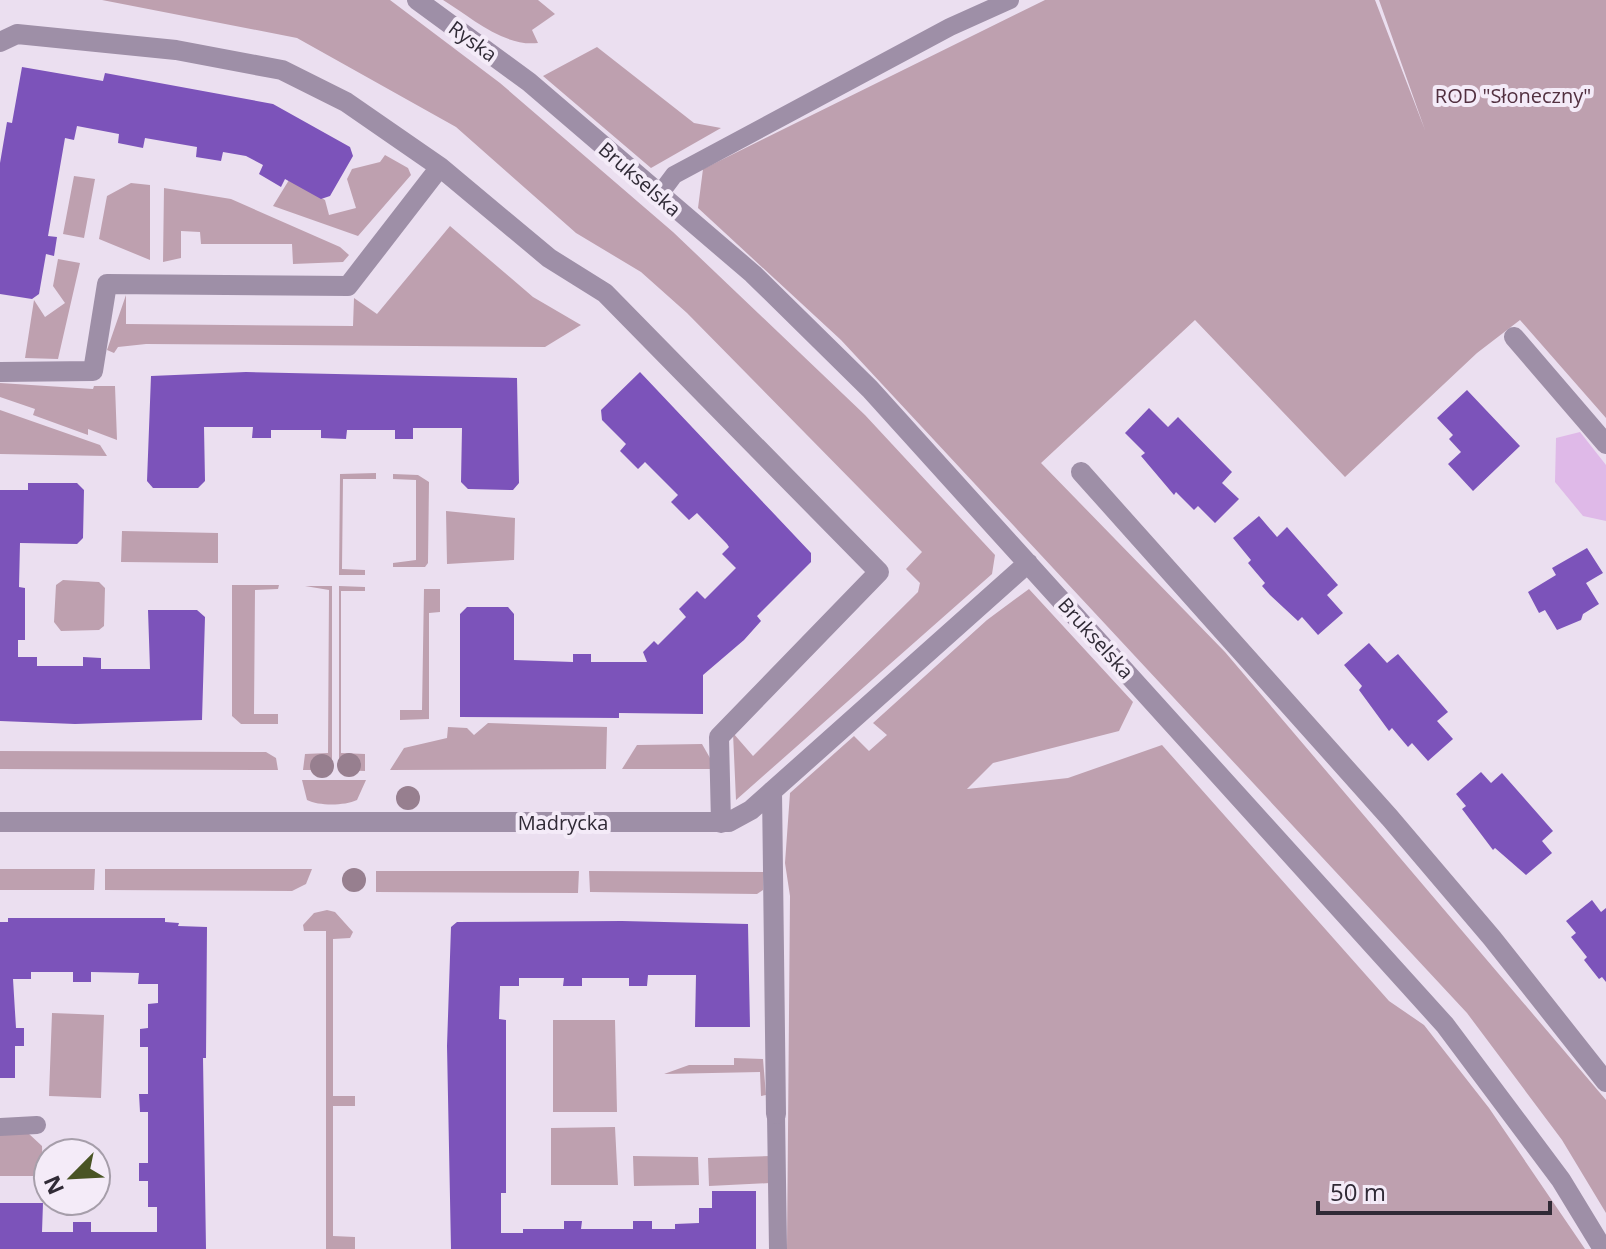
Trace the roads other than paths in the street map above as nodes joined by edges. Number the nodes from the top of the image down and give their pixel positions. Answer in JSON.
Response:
{"nodes":[{"id":1,"x":417,"y":0,"type":"edge"},
{"id":2,"x":1010,"y":0,"type":"edge"},
{"id":3,"x":0,"y":42,"type":"edge"},
{"id":4,"x":529,"y":82,"type":"joint"},
{"id":5,"x":440,"y":167,"type":"junction"},
{"id":6,"x":659,"y":195,"type":"junction"},
{"id":7,"x":1514,"y":337,"type":"dead end"},
{"id":8,"x":0,"y":372,"type":"edge"},
{"id":9,"x":1606,"y":444,"type":"edge"},
{"id":10,"x":1081,"y":472,"type":"dead end"},
{"id":11,"x":1028,"y":563,"type":"junction"},
{"id":12,"x":772,"y":791,"type":"junction"},
{"id":13,"x":0,"y":822,"type":"edge"},
{"id":14,"x":721,"y":823,"type":"junction"},
{"id":15,"x":1606,"y":1082,"type":"edge"},
{"id":16,"x":776,"y":1114,"type":"joint"},
{"id":17,"x":37,"y":1125,"type":"dead end"},
{"id":18,"x":0,"y":1127,"type":"edge"},
{"id":19,"x":778,"y":1249,"type":"edge"},
{"id":20,"x":1603,"y":1249,"type":"edge"}],
"edges":[{"from":1,"to":4,"type":"street","name":"Ryska"},
{"from":2,"to":6,"type":"lane"},
{"from":3,"to":5,"type":"street"},
{"from":4,"to":6,"type":"street","name":"Brukselska"},
{"from":5,"to":8,"type":"street"},
{"from":5,"to":14,"type":"street"},
{"from":6,"to":11,"type":"street","name":"Brukselska"},
{"from":7,"to":9,"type":"street"},
{"from":10,"to":15,"type":"street"},
{"from":11,"to":12,"type":"street","name":"Madrycka"},
{"from":11,"to":20,"type":"street","name":"Brukselska"},
{"from":12,"to":14,"type":"street","name":"Madrycka"},
{"from":12,"to":16,"type":"street"},
{"from":13,"to":14,"type":"street","name":"Madrycka"},
{"from":16,"to":19,"type":"lane"},
{"from":17,"to":18,"type":"lane"}]}
